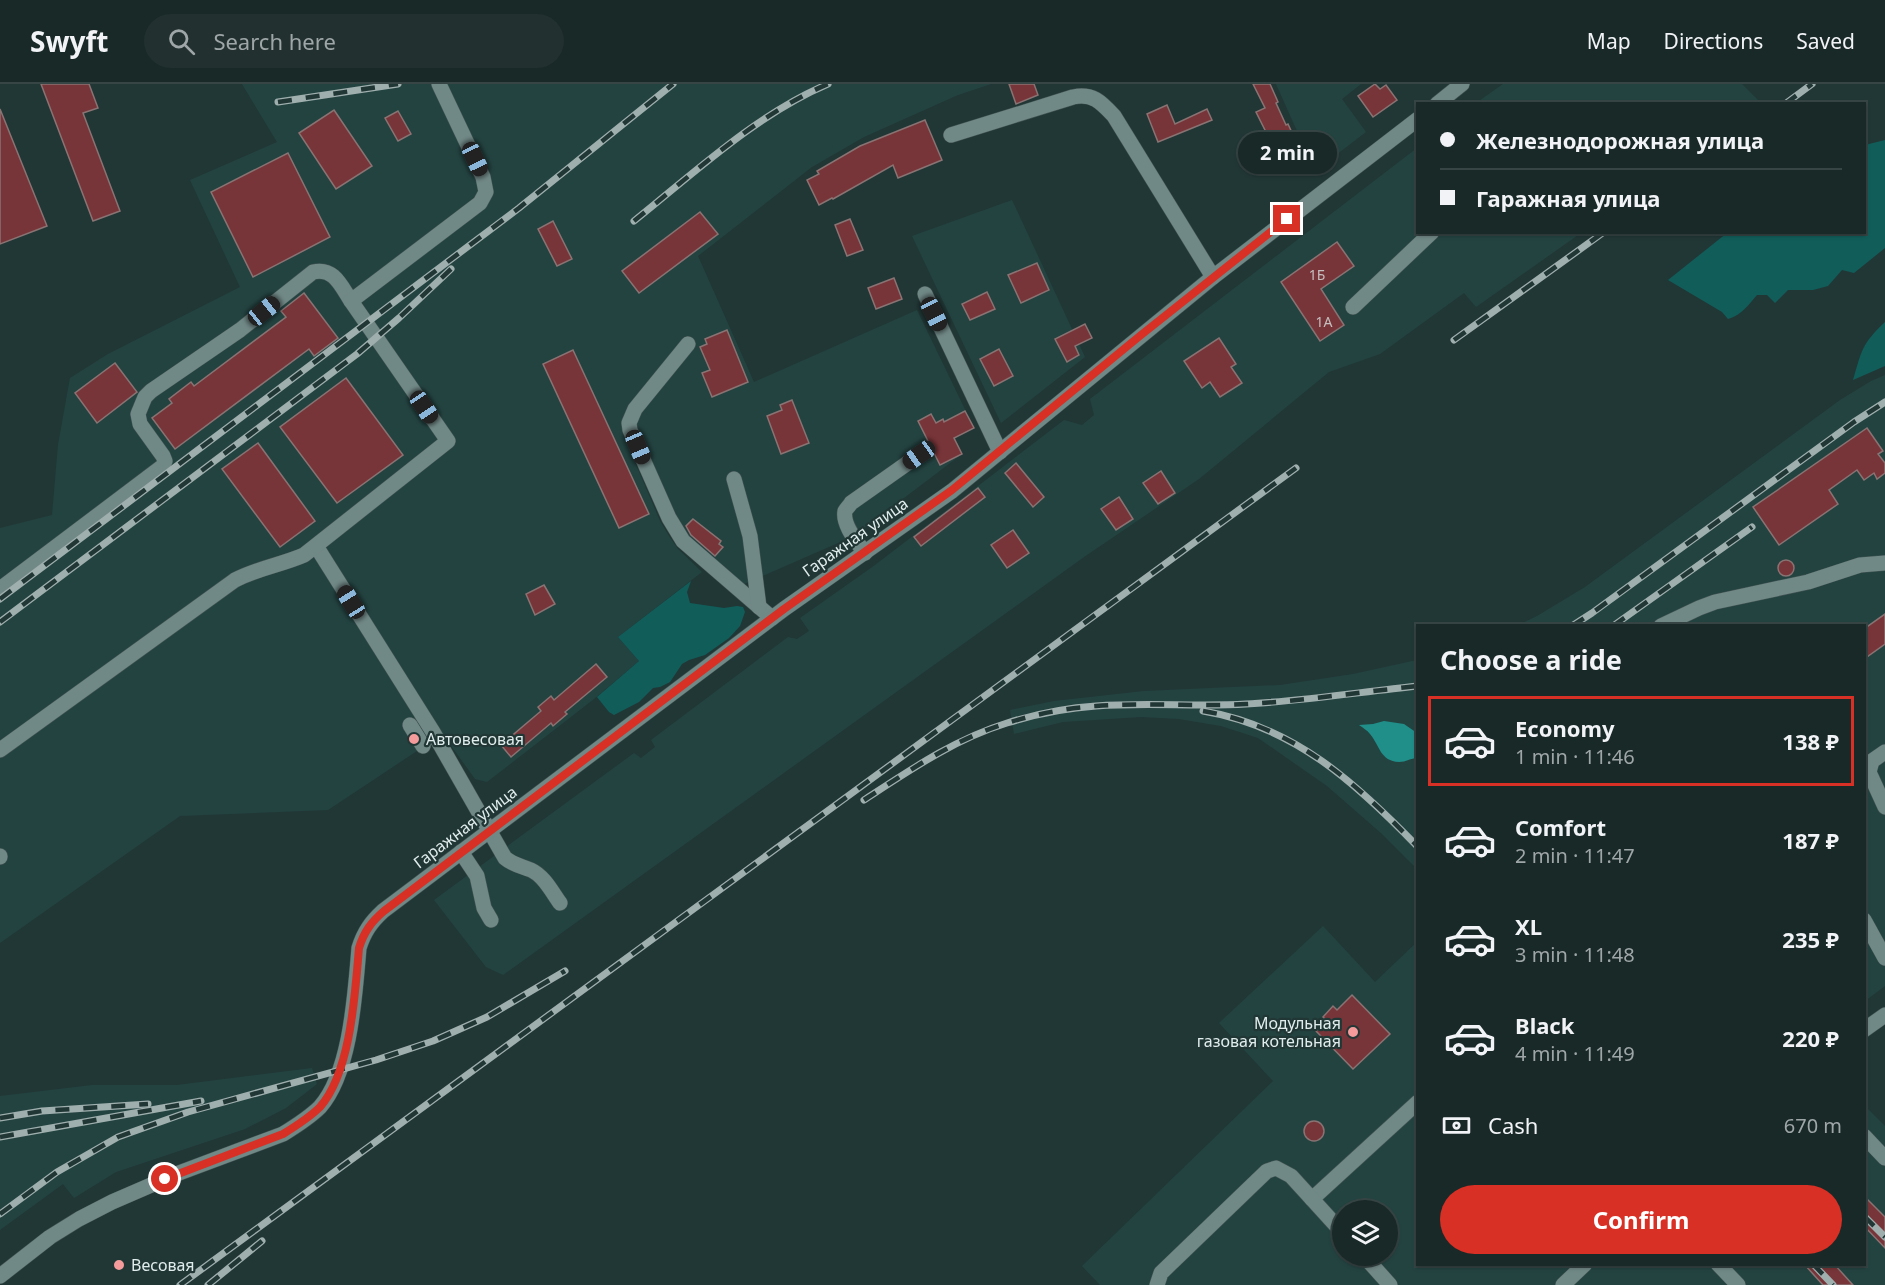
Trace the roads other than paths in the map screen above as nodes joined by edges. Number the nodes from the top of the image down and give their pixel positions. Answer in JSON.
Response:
{"nodes":[{"id":1,"x":439,"y":84,"type":"edge"},
{"id":2,"x":1462,"y":84,"type":"edge"},
{"id":3,"x":1447,"y":101,"type":"edge"},
{"id":4,"x":1416,"y":121,"type":"edge"},
{"id":5,"x":951,"y":135,"type":"dead end"},
{"id":6,"x":1430,"y":234,"type":"edge"},
{"id":7,"x":1213,"y":277,"type":"junction"},
{"id":8,"x":925,"y":294,"type":"dead end"},
{"id":9,"x":351,"y":301,"type":"junction"},
{"id":10,"x":1353,"y":307,"type":"dead end"},
{"id":11,"x":688,"y":344,"type":"dead end"},
{"id":12,"x":1000,"y":452,"type":"junction"},
{"id":13,"x":919,"y":455,"type":"dead end"},
{"id":14,"x":734,"y":479,"type":"dead end"},
{"id":15,"x":316,"y":546,"type":"junction"},
{"id":16,"x":865,"y":553,"type":"junction"},
{"id":17,"x":1885,"y":563,"type":"edge"},
{"id":18,"x":0,"y":589,"type":"edge"},
{"id":19,"x":759,"y":607,"type":"junction"},
{"id":20,"x":772,"y":618,"type":"junction"},
{"id":21,"x":1665,"y":624,"type":"edge"},
{"id":22,"x":410,"y":725,"type":"dead end"},
{"id":23,"x":423,"y":746,"type":"dead end"},
{"id":24,"x":0,"y":750,"type":"edge"},
{"id":25,"x":1885,"y":752,"type":"edge"},
{"id":26,"x":1885,"y":807,"type":"edge"},
{"id":27,"x":489,"y":832,"type":"junction"},
{"id":28,"x":461,"y":852,"type":"junction"},
{"id":29,"x":560,"y":903,"type":"dead end"},
{"id":30,"x":491,"y":920,"type":"dead end"},
{"id":31,"x":1866,"y":924,"type":"edge"},
{"id":32,"x":1885,"y":958,"type":"edge"},
{"id":33,"x":1885,"y":1015,"type":"edge"},
{"id":34,"x":1866,"y":1029,"type":"edge"},
{"id":35,"x":1416,"y":1104,"type":"edge"},
{"id":36,"x":1866,"y":1138,"type":"edge"},
{"id":37,"x":1885,"y":1158,"type":"edge"},
{"id":38,"x":1312,"y":1198,"type":"junction"},
{"id":39,"x":1332,"y":1221,"type":"edge"},
{"id":40,"x":1373,"y":1266,"type":"edge"},
{"id":41,"x":1583,"y":1266,"type":"edge"},
{"id":42,"x":1720,"y":1266,"type":"edge"},
{"id":43,"x":0,"y":1276,"type":"edge"},
{"id":44,"x":1157,"y":1285,"type":"edge"},
{"id":45,"x":1390,"y":1285,"type":"edge"},
{"id":46,"x":1563,"y":1285,"type":"edge"},
{"id":47,"x":1738,"y":1285,"type":"edge"}],
"edges":[{"from":1,"to":9,"type":"street"},
{"from":2,"to":3,"type":"street"},
{"from":4,"to":7,"type":"street","name":"Гаражная улица"},
{"from":5,"to":7,"type":"street"},
{"from":6,"to":10,"type":"street"},
{"from":7,"to":12,"type":"street","name":"Гаражная улица"},
{"from":8,"to":12,"type":"street"},
{"from":9,"to":15,"type":"street"},
{"from":9,"to":18,"type":"street"},
{"from":11,"to":19,"type":"street"},
{"from":12,"to":16,"type":"street","name":"Гаражная улица"},
{"from":13,"to":16,"type":"street"},
{"from":14,"to":19,"type":"street"},
{"from":15,"to":24,"type":"street"},
{"from":15,"to":27,"type":"street"},
{"from":16,"to":20,"type":"street","name":"Гаражная улица"},
{"from":17,"to":21,"type":"street"},
{"from":19,"to":20,"type":"street"},
{"from":20,"to":27,"type":"street","name":"Гаражная улица"},
{"from":22,"to":23,"type":"street"},
{"from":25,"to":26,"type":"street"},
{"from":27,"to":28,"type":"street","name":"Гаражная улица"},
{"from":27,"to":29,"type":"street"},
{"from":28,"to":30,"type":"street"},
{"from":28,"to":43,"type":"street","name":"Гаражная улица"},
{"from":31,"to":32,"type":"street"},
{"from":33,"to":34,"type":"street"},
{"from":35,"to":38,"type":"street"},
{"from":36,"to":37,"type":"street"},
{"from":38,"to":39,"type":"street"},
{"from":38,"to":44,"type":"street"},
{"from":40,"to":45,"type":"street"},
{"from":41,"to":46,"type":"street"},
{"from":42,"to":47,"type":"street"}]}
